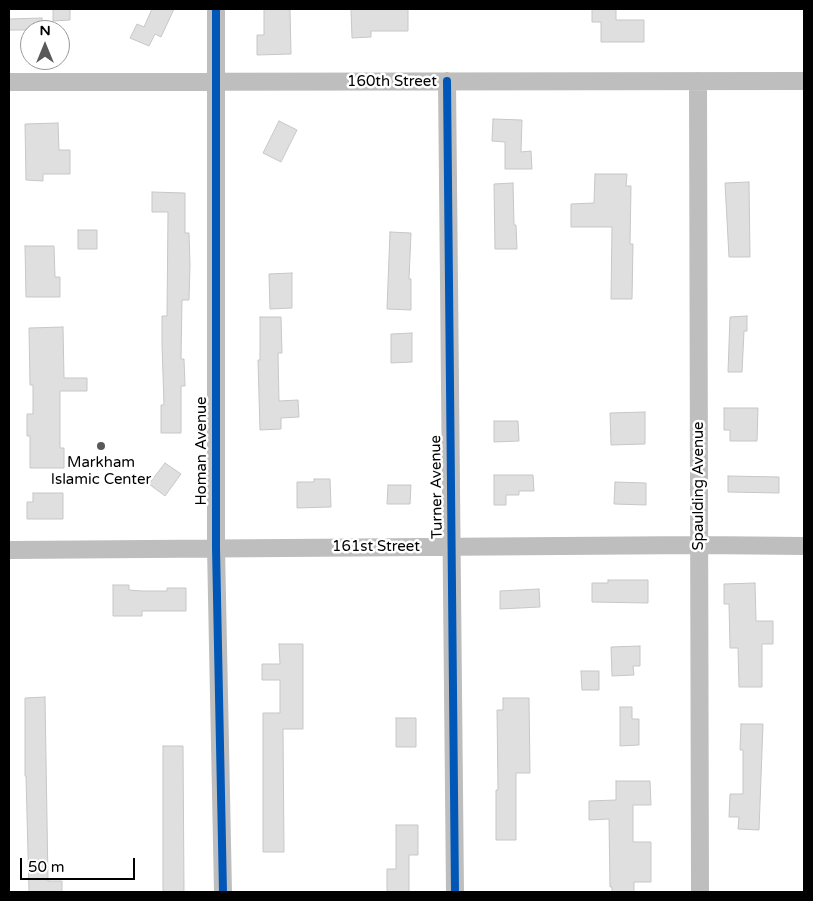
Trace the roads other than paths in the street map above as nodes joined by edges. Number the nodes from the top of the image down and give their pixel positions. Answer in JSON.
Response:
{"nodes":[{"id":1,"x":216,"y":9,"type":"edge"},
{"id":2,"x":804,"y":80,"type":"edge"},
{"id":3,"x":448,"y":81,"type":"junction"},
{"id":4,"x":698,"y":81,"type":"junction"},
{"id":5,"x":9,"y":82,"type":"edge"},
{"id":6,"x":216,"y":82,"type":"junction"},
{"id":7,"x":699,"y":545,"type":"junction"},
{"id":8,"x":452,"y":546,"type":"junction"},
{"id":9,"x":804,"y":546,"type":"edge"},
{"id":10,"x":216,"y":548,"type":"junction"},
{"id":11,"x":9,"y":550,"type":"edge"},
{"id":12,"x":223,"y":892,"type":"edge"},
{"id":13,"x":455,"y":892,"type":"edge"},
{"id":14,"x":700,"y":892,"type":"edge"}],
"edges":[{"from":1,"to":6,"type":"street","name":"Homan Avenue"},
{"from":2,"to":4,"type":"street","name":"160th Street"},
{"from":3,"to":4,"type":"street","name":"160th Street"},
{"from":3,"to":6,"type":"street","name":"160th Street"},
{"from":3,"to":8,"type":"street","name":"Turner Avenue"},
{"from":4,"to":7,"type":"street","name":"Spaulding Avenue"},
{"from":5,"to":6,"type":"street","name":"160th Street"},
{"from":6,"to":10,"type":"street","name":"Homan Avenue"},
{"from":7,"to":8,"type":"street","name":"161st Street"},
{"from":7,"to":9,"type":"street","name":"161st Street"},
{"from":7,"to":14,"type":"street","name":"Spaulding Avenue"},
{"from":8,"to":10,"type":"street","name":"161st Street"},
{"from":8,"to":13,"type":"street","name":"Turner Avenue"},
{"from":10,"to":11,"type":"street","name":"161st Street"},
{"from":10,"to":12,"type":"street","name":"Homan Avenue"}]}
